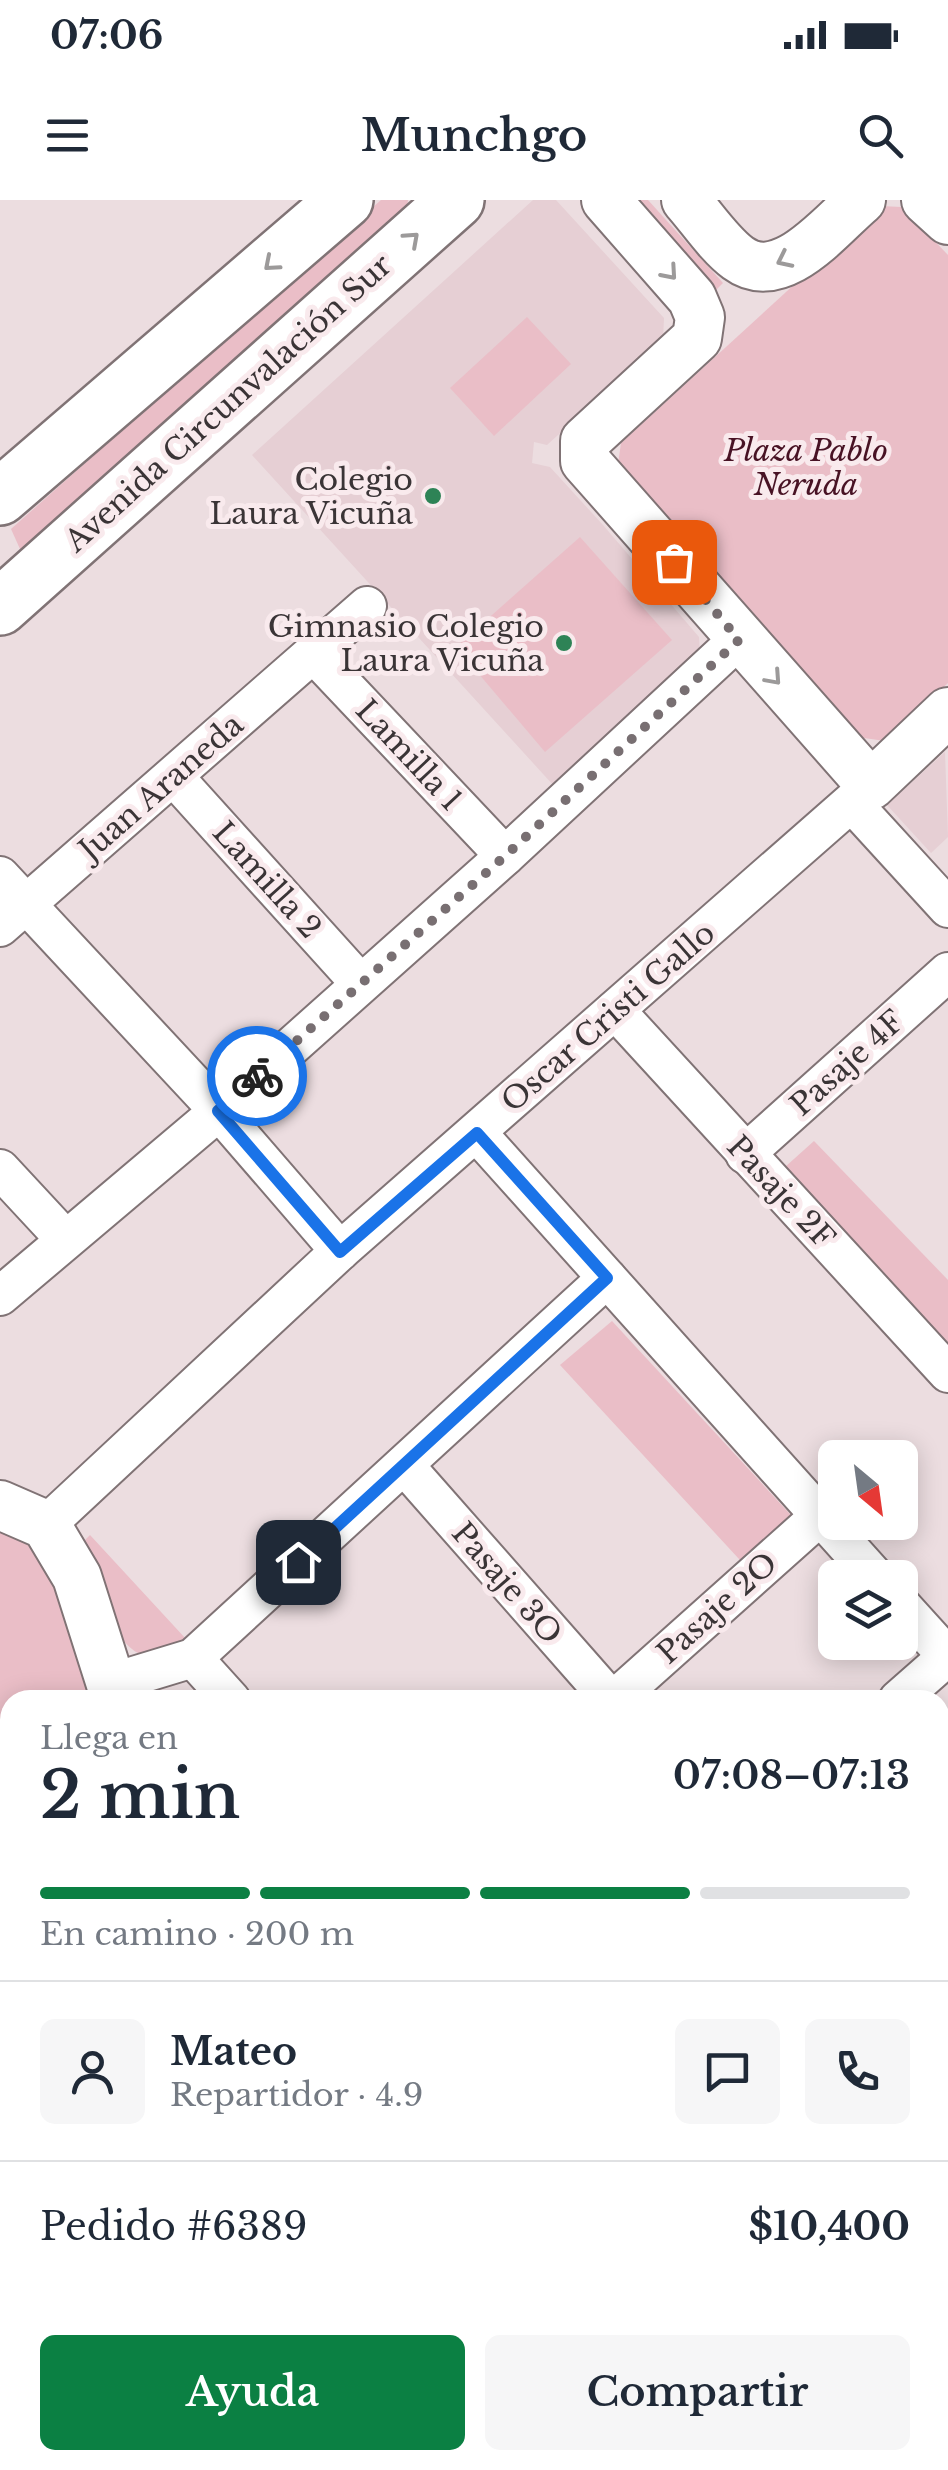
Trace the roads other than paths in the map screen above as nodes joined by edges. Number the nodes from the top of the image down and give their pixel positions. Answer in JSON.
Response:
{"nodes":[{"id":1,"x":345,"y":200,"type":"edge"},
{"id":2,"x":456,"y":200,"type":"edge"},
{"id":3,"x":606,"y":200,"type":"edge"},
{"id":4,"x":686,"y":200,"type":"edge"},
{"id":5,"x":860,"y":200,"type":"edge"},
{"id":6,"x":926,"y":200,"type":"edge"},
{"id":7,"x":948,"y":220,"type":"edge"},
{"id":8,"x":0,"y":497,"type":"edge"},
{"id":9,"x":7,"y":587,"type":"edge"},
{"id":10,"x":367,"y":606,"type":"dead end"},
{"id":11,"x":739,"y":640,"type":"junction"},
{"id":12,"x":314,"y":654,"type":"junction"},
{"id":13,"x":948,"y":712,"type":"edge"},
{"id":14,"x":174,"y":777,"type":"junction"},
{"id":15,"x":862,"y":794,"type":"junction"},
{"id":16,"x":505,"y":856,"type":"junction"},
{"id":17,"x":0,"y":876,"type":"edge"},
{"id":18,"x":948,"y":908,"type":"edge"},
{"id":19,"x":12,"y":916,"type":"edge"},
{"id":20,"x":948,"y":972,"type":"edge"},
{"id":21,"x":360,"y":983,"type":"junction"},
{"id":22,"x":615,"y":1010,"type":"junction"},
{"id":23,"x":218,"y":1111,"type":"junction"},
{"id":24,"x":477,"y":1133,"type":"junction"},
{"id":25,"x":745,"y":1154,"type":"junction"},
{"id":26,"x":0,"y":1169,"type":"edge"},
{"id":27,"x":65,"y":1239,"type":"junction"},
{"id":28,"x":340,"y":1252,"type":"junction"},
{"id":29,"x":607,"y":1278,"type":"junction"},
{"id":30,"x":0,"y":1296,"type":"edge"},
{"id":31,"x":948,"y":1372,"type":"edge"},
{"id":32,"x":404,"y":1466,"type":"junction"},
{"id":33,"x":0,"y":1505,"type":"edge"},
{"id":34,"x":818,"y":1514,"type":"edge"},
{"id":35,"x":818,"y":1518,"type":"edge"},
{"id":36,"x":46,"y":1525,"type":"junction"},
{"id":37,"x":842,"y":1540,"type":"edge"},
{"id":38,"x":860,"y":1560,"type":"edge"},
{"id":39,"x":918,"y":1624,"type":"edge"},
{"id":40,"x":948,"y":1657,"type":"edge"},
{"id":41,"x":193,"y":1658,"type":"junction"},
{"id":42,"x":115,"y":1690,"type":"edge"},
{"id":43,"x":117,"y":1690,"type":"edge"},
{"id":44,"x":222,"y":1690,"type":"edge"},
{"id":45,"x":603,"y":1690,"type":"edge"},
{"id":46,"x":623,"y":1690,"type":"edge"},
{"id":47,"x":910,"y":1690,"type":"edge"}],
"edges":[{"from":1,"to":8,"type":"main road","one_way":true},
{"from":9,"to":2,"type":"main road","name":"Avenida Circunvalación Sur","one_way":true},
{"from":3,"to":11,"type":"street","one_way":true},
{"from":5,"to":4,"type":"street","one_way":true},
{"from":6,"to":7,"type":"street"},
{"from":10,"to":12,"type":"street","name":"Juan Araneda"},
{"from":11,"to":15,"type":"street","one_way":true},
{"from":11,"to":16,"type":"street"},
{"from":12,"to":14,"type":"street","name":"Juan Araneda"},
{"from":12,"to":16,"type":"street","name":"Lamilla 1"},
{"from":13,"to":15,"type":"street","name":"Oscar Cristi Gallo"},
{"from":14,"to":19,"type":"street","name":"Juan Araneda"},
{"from":14,"to":21,"type":"street","name":"Lamilla 2"},
{"from":15,"to":18,"type":"street"},
{"from":15,"to":22,"type":"street","name":"Oscar Cristi Gallo"},
{"from":16,"to":21,"type":"street"},
{"from":17,"to":19,"type":"street"},
{"from":19,"to":23,"type":"street"},
{"from":20,"to":25,"type":"street","name":"Pasaje 4F"},
{"from":21,"to":23,"type":"street"},
{"from":22,"to":24,"type":"street","name":"Oscar Cristi Gallo"},
{"from":22,"to":25,"type":"street","name":"Pasaje 2F"},
{"from":23,"to":27,"type":"street"},
{"from":23,"to":28,"type":"street"},
{"from":24,"to":28,"type":"street","name":"Oscar Cristi Gallo"},
{"from":24,"to":29,"type":"street"},
{"from":25,"to":31,"type":"street","name":"Pasaje 2F"},
{"from":26,"to":27,"type":"street"},
{"from":27,"to":30,"type":"street"},
{"from":28,"to":36,"type":"street","name":"Oscar Cristi Gallo"},
{"from":29,"to":32,"type":"street"},
{"from":29,"to":34,"type":"street"},
{"from":32,"to":41,"type":"street"},
{"from":32,"to":45,"type":"street","name":"Pasaje 3O"},
{"from":33,"to":36,"type":"street"},
{"from":35,"to":46,"type":"street","name":"Pasaje 2O"},
{"from":36,"to":42,"type":"street"},
{"from":37,"to":38,"type":"street"},
{"from":39,"to":40,"type":"street"},
{"from":40,"to":47,"type":"street"},
{"from":41,"to":43,"type":"street"},
{"from":41,"to":44,"type":"street"}]}
